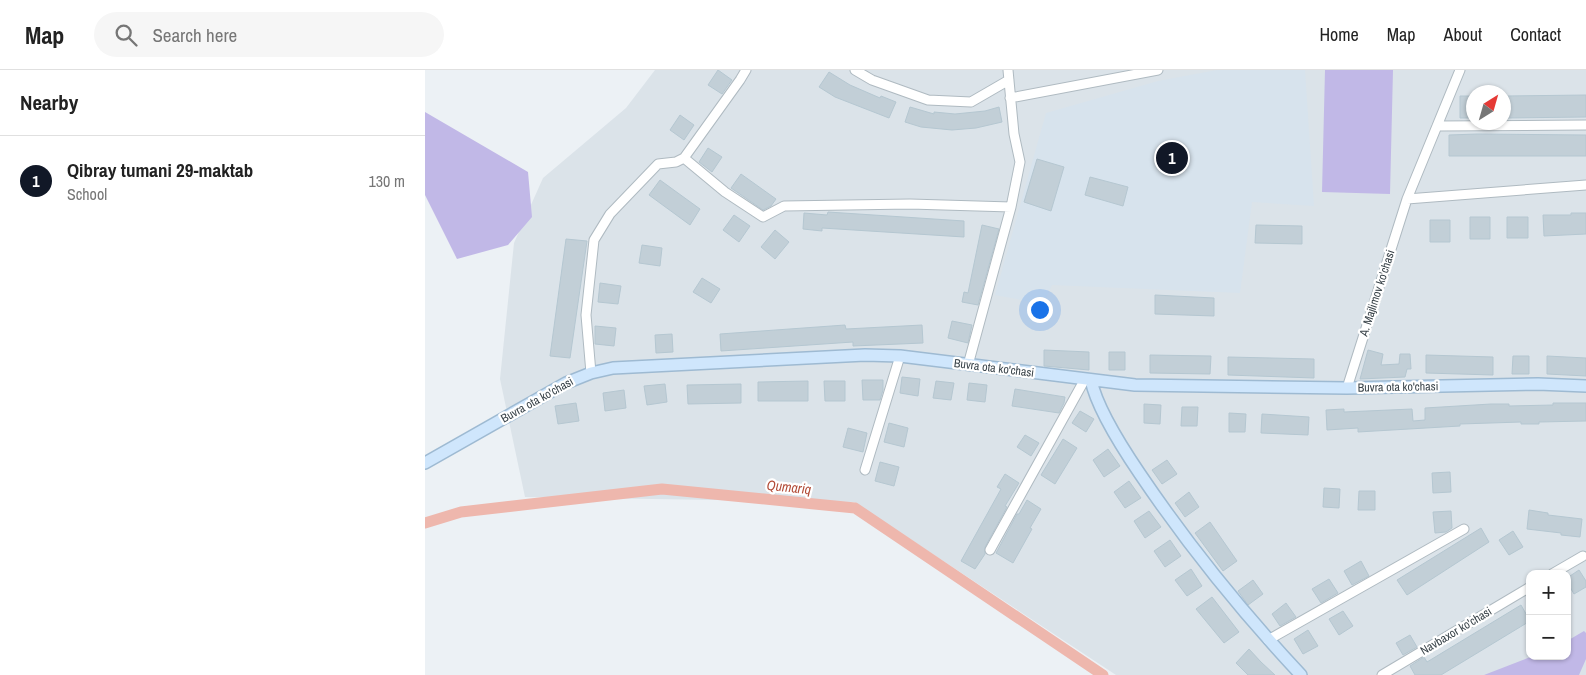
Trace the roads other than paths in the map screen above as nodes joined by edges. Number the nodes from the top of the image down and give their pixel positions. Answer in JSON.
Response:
{"nodes":[{"id":1,"x":746,"y":70,"type":"edge"},
{"id":2,"x":855,"y":70,"type":"edge"},
{"id":3,"x":1008,"y":70,"type":"edge"},
{"id":4,"x":1156,"y":70,"type":"edge"},
{"id":5,"x":1460,"y":70,"type":"edge"},
{"id":6,"x":1009,"y":80,"type":"junction"},
{"id":7,"x":1010,"y":98,"type":"junction"},
{"id":8,"x":1586,"y":125,"type":"edge"},
{"id":9,"x":1437,"y":126,"type":"junction"},
{"id":10,"x":684,"y":158,"type":"junction"},
{"id":11,"x":1586,"y":185,"type":"edge"},
{"id":12,"x":1407,"y":198,"type":"junction"},
{"id":13,"x":1011,"y":206,"type":"junction"},
{"id":14,"x":900,"y":356,"type":"junction"},
{"id":15,"x":968,"y":365,"type":"junction"},
{"id":16,"x":591,"y":373,"type":"junction"},
{"id":17,"x":1088,"y":380,"type":"junction"},
{"id":18,"x":1586,"y":386,"type":"edge"},
{"id":19,"x":1347,"y":388,"type":"junction"},
{"id":20,"x":425,"y":463,"type":"edge"},
{"id":21,"x":865,"y":470,"type":"dead end"},
{"id":22,"x":1464,"y":529,"type":"dead end"},
{"id":23,"x":990,"y":550,"type":"dead end"},
{"id":24,"x":1583,"y":556,"type":"dead end"},
{"id":25,"x":1559,"y":570,"type":"edge"},
{"id":26,"x":1526,"y":589,"type":"edge"},
{"id":27,"x":1268,"y":640,"type":"junction"},
{"id":28,"x":1301,"y":675,"type":"edge"},
{"id":29,"x":1382,"y":675,"type":"edge"}],
"edges":[{"from":1,"to":10,"type":"street"},
{"from":2,"to":6,"type":"street"},
{"from":3,"to":6,"type":"street"},
{"from":4,"to":7,"type":"street"},
{"from":5,"to":9,"type":"street","name":"A. Majlimov ko'chasi"},
{"from":6,"to":7,"type":"street"},
{"from":7,"to":13,"type":"street"},
{"from":8,"to":9,"type":"street"},
{"from":9,"to":12,"type":"street","name":"A. Majlimov ko'chasi"},
{"from":10,"to":13,"type":"street"},
{"from":10,"to":16,"type":"street"},
{"from":11,"to":12,"type":"street"},
{"from":12,"to":19,"type":"street","name":"A. Majlimov ko'chasi"},
{"from":13,"to":15,"type":"street"},
{"from":14,"to":15,"type":"main road","name":"Buvra ota ko'chasi"},
{"from":14,"to":16,"type":"main road","name":"Buvra ota ko'chasi"},
{"from":14,"to":21,"type":"street"},
{"from":15,"to":17,"type":"main road","name":"Buvra ota ko'chasi"},
{"from":16,"to":20,"type":"main road","name":"Buvra ota ko'chasi"},
{"from":17,"to":19,"type":"main road","name":"Buvra ota ko'chasi"},
{"from":17,"to":23,"type":"street"},
{"from":17,"to":27,"type":"main road"},
{"from":18,"to":19,"type":"main road","name":"Buvra ota ko'chasi"},
{"from":22,"to":27,"type":"street"},
{"from":24,"to":25,"type":"street"},
{"from":26,"to":29,"type":"street","name":"Navbaxor ko'chasi"},
{"from":27,"to":28,"type":"main road"}]}
